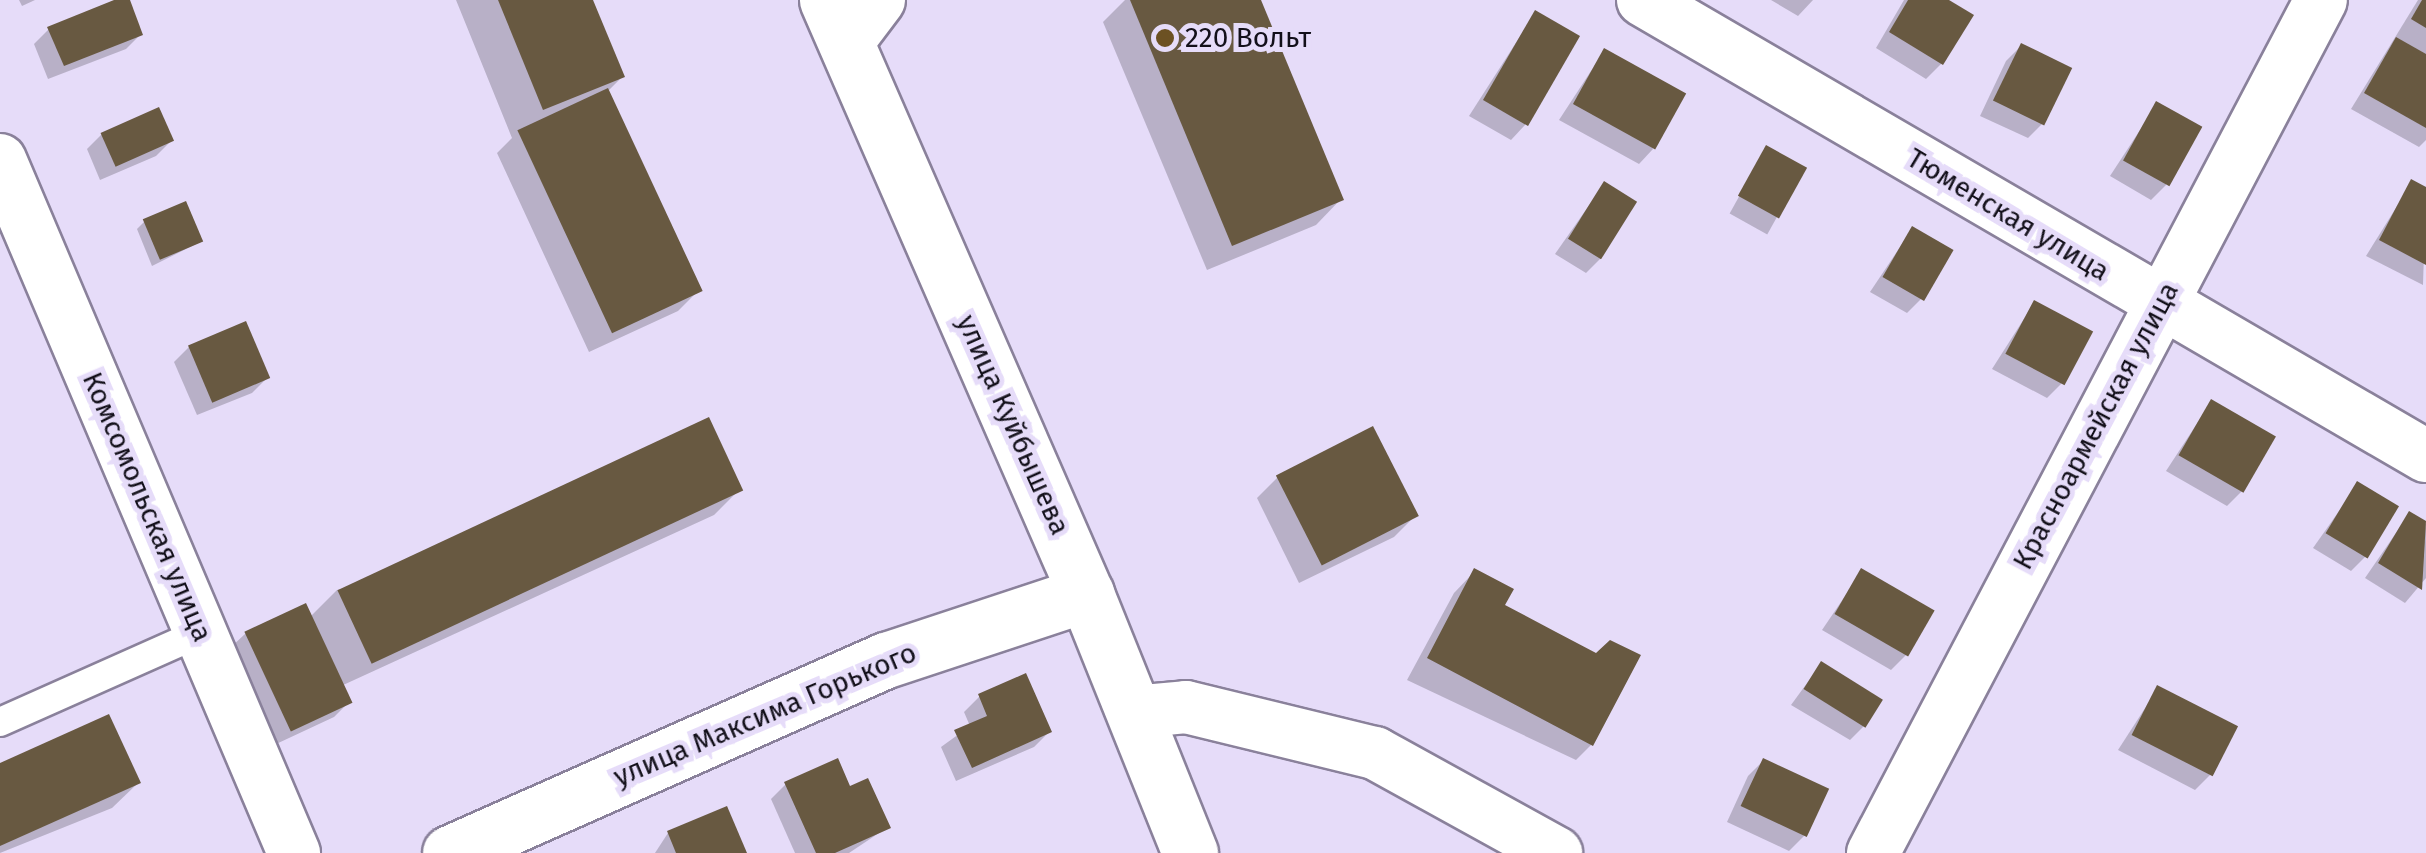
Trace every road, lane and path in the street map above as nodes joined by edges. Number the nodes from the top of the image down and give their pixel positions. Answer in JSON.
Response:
{"nodes":[{"id":1,"x":879,"y":0,"type":"edge"},
{"id":2,"x":1643,"y":0,"type":"edge"},
{"id":3,"x":2322,"y":0,"type":"edge"},
{"id":4,"x":837,"y":22,"type":"edge"},
{"id":5,"x":0,"y":160,"type":"edge"},
{"id":6,"x":2159,"y":304,"type":"junction"},
{"id":7,"x":2426,"y":456,"type":"edge"},
{"id":8,"x":1086,"y":594,"type":"junction"},
{"id":9,"x":200,"y":632,"type":"junction"},
{"id":10,"x":4,"y":711,"type":"edge"},
{"id":11,"x":1134,"y":712,"type":"junction"},
{"id":12,"x":294,"y":853,"type":"edge"},
{"id":13,"x":450,"y":853,"type":"edge"},
{"id":14,"x":1190,"y":853,"type":"edge"},
{"id":15,"x":1556,"y":853,"type":"edge"},
{"id":16,"x":1872,"y":853,"type":"edge"}],
"edges":[{"from":1,"to":4,"type":"street"},
{"from":2,"to":6,"type":"street","name":"Тюменская улица"},
{"from":3,"to":6,"type":"street","name":"Красноармейская улица"},
{"from":4,"to":8,"type":"main road","name":"улица Куйбышева"},
{"from":5,"to":9,"type":"street","name":"Комсомольская улица"},
{"from":6,"to":7,"type":"street","name":"Тюменская улица"},
{"from":6,"to":16,"type":"street","name":"Красноармейская улица"},
{"from":8,"to":11,"type":"main road","name":"улица Куйбышева"},
{"from":8,"to":13,"type":"main road","name":"улица Максима Горького"},
{"from":9,"to":10,"type":"lane"},
{"from":9,"to":12,"type":"street","name":"Комсомольская улица"},
{"from":11,"to":14,"type":"main road","name":"улица Куйбышева"},
{"from":11,"to":15,"type":"street"}]}
